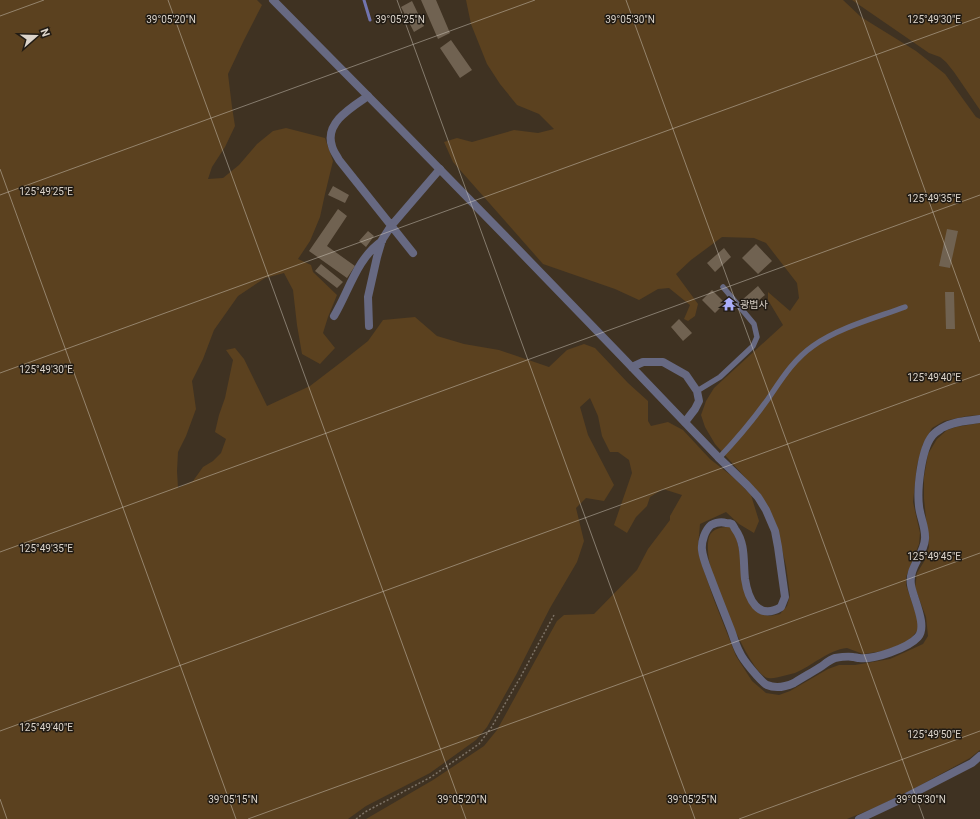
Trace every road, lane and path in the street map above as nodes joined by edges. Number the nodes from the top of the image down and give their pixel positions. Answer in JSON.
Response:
{"nodes":[{"id":1,"x":273,"y":0,"type":"edge"},
{"id":2,"x":368,"y":96,"type":"junction"},
{"id":3,"x":440,"y":169,"type":"junction"},
{"id":4,"x":391,"y":226,"type":"junction"},
{"id":5,"x":382,"y":241,"type":"junction"},
{"id":6,"x":413,"y":253,"type":"dead end"},
{"id":7,"x":722,"y":286,"type":"dead end"},
{"id":8,"x":905,"y":307,"type":"dead end"},
{"id":9,"x":334,"y":316,"type":"dead end"},
{"id":10,"x":369,"y":326,"type":"dead end"},
{"id":11,"x":632,"y":367,"type":"junction"},
{"id":12,"x":697,"y":391,"type":"junction"},
{"id":13,"x":980,"y":419,"type":"edge"},
{"id":14,"x":685,"y":422,"type":"junction"},
{"id":15,"x":719,"y":458,"type":"junction"},
{"id":16,"x":554,"y":615,"type":"dead end"},
{"id":17,"x":980,"y":756,"type":"edge"},
{"id":18,"x":356,"y":819,"type":"edge"},
{"id":19,"x":859,"y":819,"type":"edge"}],
"edges":[{"from":1,"to":2,"type":"street"},
{"from":2,"to":3,"type":"street"},
{"from":2,"to":4,"type":"street"},
{"from":3,"to":4,"type":"street"},
{"from":3,"to":11,"type":"street"},
{"from":4,"to":5,"type":"street"},
{"from":4,"to":6,"type":"street"},
{"from":5,"to":9,"type":"street"},
{"from":5,"to":10,"type":"street"},
{"from":7,"to":12,"type":"lane"},
{"from":8,"to":15,"type":"lane"},
{"from":11,"to":12,"type":"street"},
{"from":11,"to":14,"type":"street"},
{"from":12,"to":14,"type":"street"},
{"from":13,"to":15,"type":"street"},
{"from":14,"to":15,"type":"street"},
{"from":16,"to":18,"type":"path"},
{"from":17,"to":19,"type":"street"}]}
